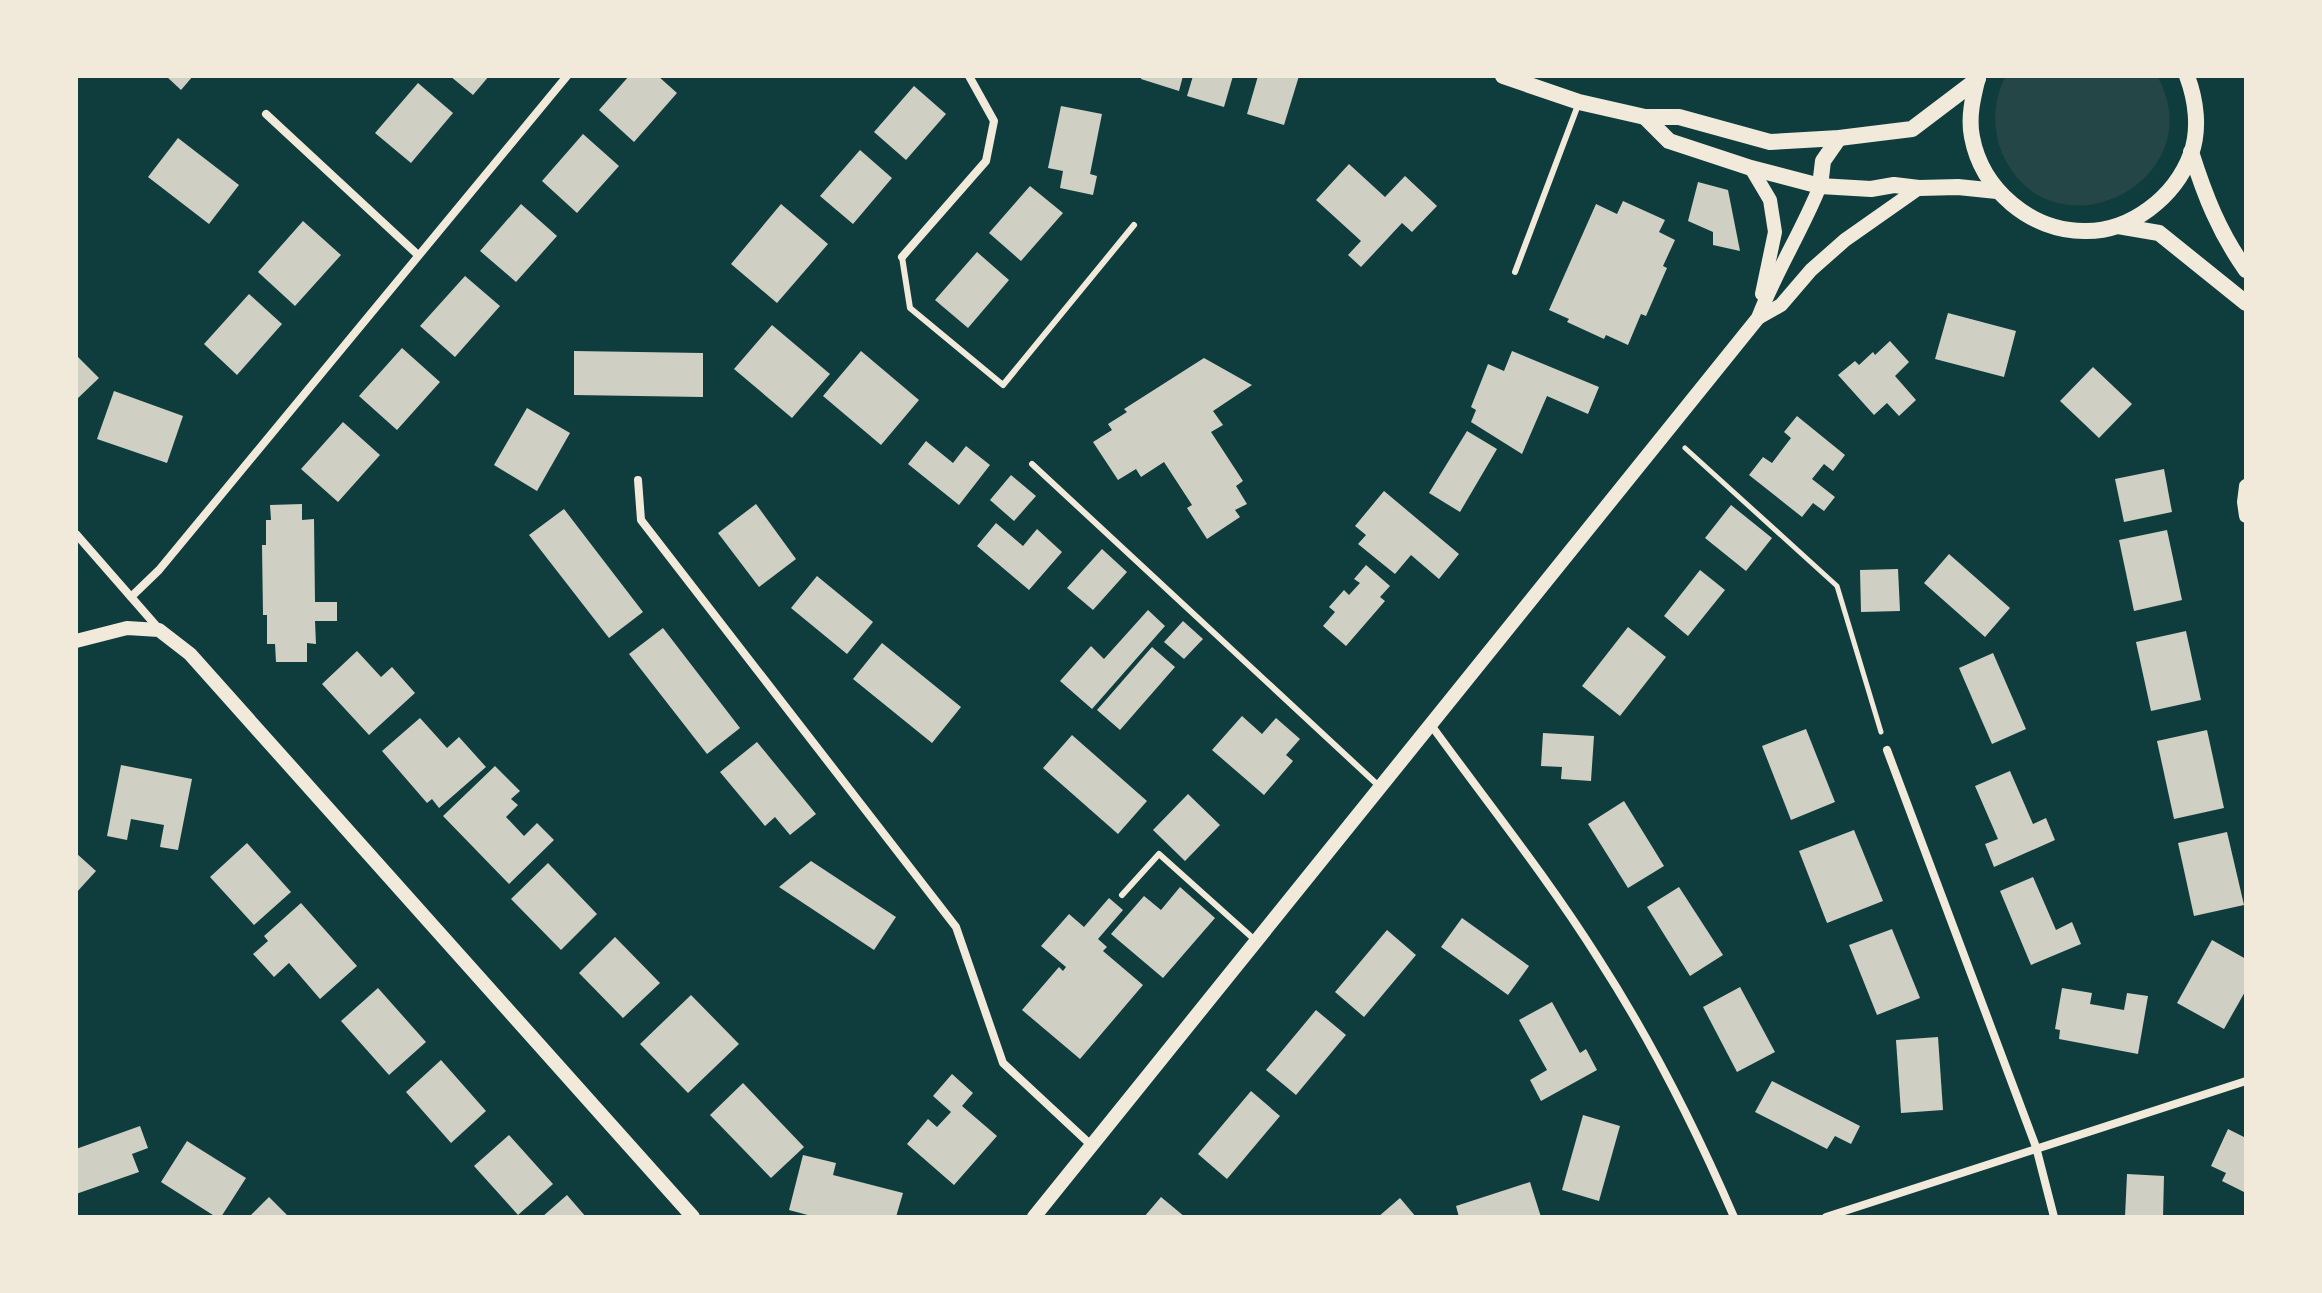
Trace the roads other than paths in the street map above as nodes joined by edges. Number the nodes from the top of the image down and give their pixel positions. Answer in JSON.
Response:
{"nodes":[{"id":1,"x":567,"y":76,"type":"edge"},
{"id":2,"x":969,"y":76,"type":"edge"},
{"id":3,"x":1503,"y":76,"type":"edge"},
{"id":4,"x":2187,"y":76,"type":"edge"},
{"id":5,"x":1978,"y":77,"type":"edge"},
{"id":6,"x":1579,"y":102,"type":"junction"},
{"id":7,"x":266,"y":114,"type":"dead end"},
{"id":8,"x":1645,"y":117,"type":"junction"},
{"id":9,"x":1839,"y":138,"type":"junction"},
{"id":10,"x":2191,"y":152,"type":"junction"},
{"id":11,"x":1751,"y":168,"type":"junction"},
{"id":12,"x":1820,"y":186,"type":"junction"},
{"id":13,"x":1919,"y":188,"type":"junction"},
{"id":14,"x":1997,"y":191,"type":"junction"},
{"id":15,"x":1134,"y":225,"type":"dead end"},
{"id":16,"x":2118,"y":226,"type":"junction"},
{"id":17,"x":418,"y":255,"type":"junction"},
{"id":18,"x":902,"y":257,"type":"joint"},
{"id":19,"x":2246,"y":270,"type":"edge"},
{"id":20,"x":1515,"y":272,"type":"dead end"},
{"id":21,"x":2246,"y":303,"type":"edge"},
{"id":22,"x":1758,"y":318,"type":"junction"},
{"id":23,"x":1032,"y":464,"type":"dead end"},
{"id":24,"x":638,"y":480,"type":"dead end"},
{"id":25,"x":2246,"y":486,"type":"edge"},
{"id":26,"x":2246,"y":516,"type":"edge"},
{"id":27,"x":76,"y":534,"type":"edge"},
{"id":28,"x":131,"y":597,"type":"junction"},
{"id":29,"x":159,"y":630,"type":"junction"},
{"id":30,"x":76,"y":641,"type":"edge"},
{"id":31,"x":1431,"y":725,"type":"junction"},
{"id":32,"x":1887,"y":750,"type":"road end"},
{"id":33,"x":1380,"y":787,"type":"junction"},
{"id":34,"x":1122,"y":895,"type":"dead end"},
{"id":35,"x":1256,"y":941,"type":"junction"},
{"id":36,"x":2246,"y":1081,"type":"edge"},
{"id":37,"x":1091,"y":1145,"type":"junction"},
{"id":38,"x":2036,"y":1147,"type":"junction"},
{"id":39,"x":693,"y":1217,"type":"edge"},
{"id":40,"x":1034,"y":1217,"type":"edge"},
{"id":41,"x":1734,"y":1217,"type":"edge"},
{"id":42,"x":1826,"y":1217,"type":"edge"},
{"id":43,"x":2054,"y":1217,"type":"edge"}],
"edges":[{"from":1,"to":17,"type":"street"},
{"from":2,"to":18,"type":"street"},
{"from":3,"to":6,"type":"main road"},
{"from":4,"to":10,"type":"main road"},
{"from":5,"to":9,"type":"main road"},
{"from":5,"to":14,"type":"main road"},
{"from":6,"to":8,"type":"main road"},
{"from":6,"to":20,"type":"lane"},
{"from":7,"to":17,"type":"street"},
{"from":8,"to":9,"type":"main road"},
{"from":8,"to":11,"type":"main road"},
{"from":9,"to":12,"type":"main road"},
{"from":10,"to":16,"type":"main road"},
{"from":10,"to":19,"type":"main road"},
{"from":11,"to":12,"type":"main road"},
{"from":11,"to":22,"type":"street"},
{"from":12,"to":13,"type":"main road"},
{"from":12,"to":22,"type":"street"},
{"from":13,"to":14,"type":"main road"},
{"from":13,"to":22,"type":"street"},
{"from":14,"to":16,"type":"main road"},
{"from":15,"to":18,"type":"lane"},
{"from":16,"to":21,"type":"main road"},
{"from":17,"to":28,"type":"street"},
{"from":22,"to":31,"type":"street"},
{"from":23,"to":33,"type":"lane"},
{"from":24,"to":37,"type":"street"},
{"from":25,"to":26,"type":"street"},
{"from":27,"to":28,"type":"street"},
{"from":28,"to":29,"type":"street"},
{"from":29,"to":30,"type":"street"},
{"from":29,"to":39,"type":"street"},
{"from":31,"to":33,"type":"street"},
{"from":31,"to":41,"type":"street"},
{"from":32,"to":38,"type":"street"},
{"from":33,"to":35,"type":"street"},
{"from":34,"to":35,"type":"lane"},
{"from":35,"to":37,"type":"street"},
{"from":36,"to":38,"type":"street"},
{"from":37,"to":40,"type":"street"},
{"from":38,"to":42,"type":"street"},
{"from":38,"to":43,"type":"street"}]}
